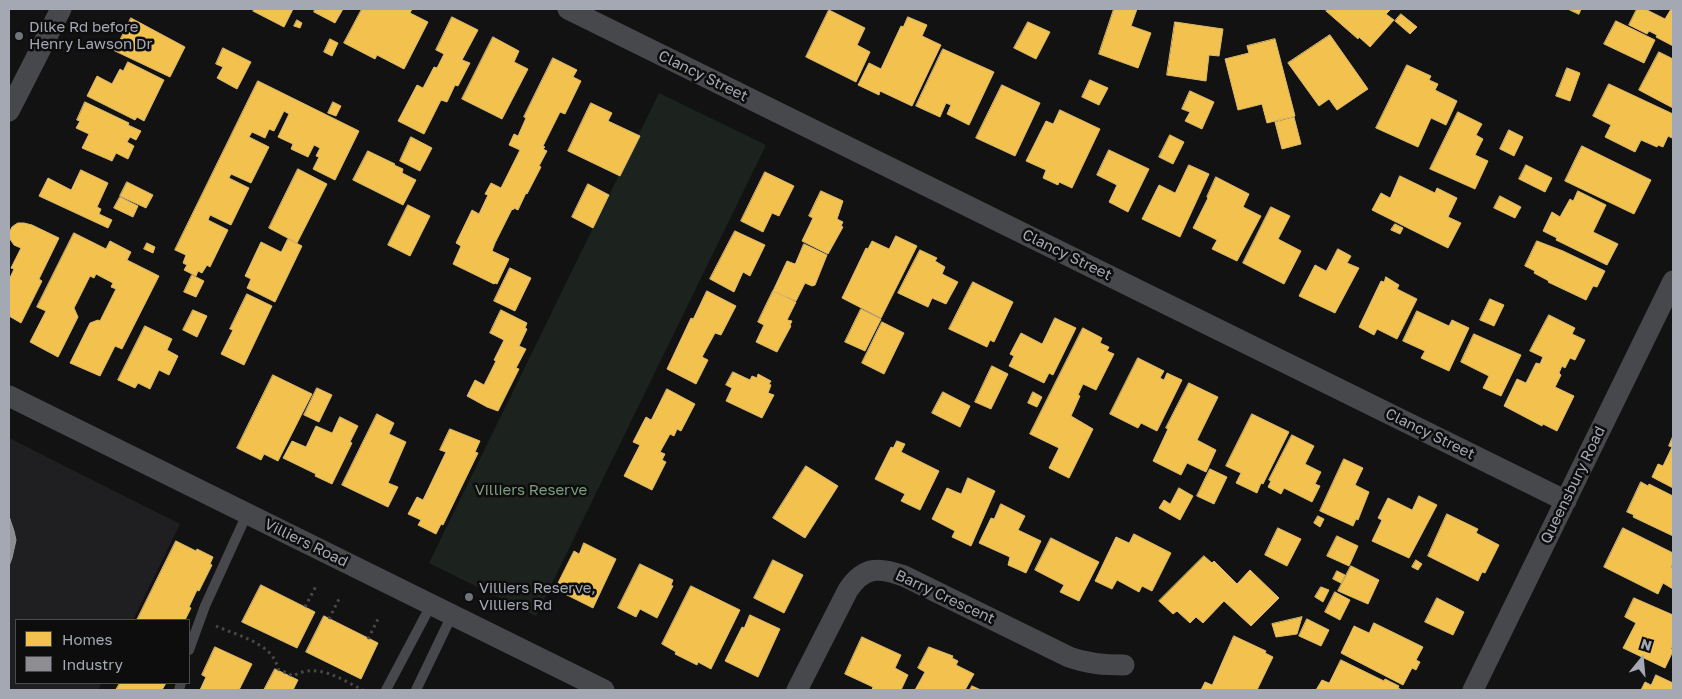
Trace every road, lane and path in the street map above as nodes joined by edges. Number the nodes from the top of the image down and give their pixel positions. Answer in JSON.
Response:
{"nodes":[{"id":1,"x":60,"y":9,"type":"edge"},
{"id":2,"x":568,"y":9,"type":"edge"},
{"id":3,"x":9,"y":111,"type":"edge"},
{"id":4,"x":1673,"y":281,"type":"edge"},
{"id":5,"x":9,"y":396,"type":"edge"},
{"id":6,"x":1566,"y":501,"type":"junction"},
{"id":7,"x":247,"y":514,"type":"junction"},
{"id":8,"x":316,"y":586,"type":"dead end"},
{"id":9,"x":340,"y":597,"type":"dead end"},
{"id":10,"x":431,"y":605,"type":"junction"},
{"id":11,"x":305,"y":607,"type":"dead end"},
{"id":12,"x":452,"y":616,"type":"junction"},
{"id":13,"x":379,"y":617,"type":"dead end"},
{"id":14,"x":329,"y":619,"type":"dead end"},
{"id":15,"x":199,"y":620,"type":"junction"},
{"id":16,"x":368,"y":639,"type":"dead end"},
{"id":17,"x":190,"y":647,"type":"edge"},
{"id":18,"x":1124,"y":665,"type":"dead end"},
{"id":19,"x":578,"y":685,"type":"edge"},
{"id":20,"x":361,"y":690,"type":"edge"},
{"id":21,"x":386,"y":690,"type":"edge"},
{"id":22,"x":416,"y":690,"type":"edge"},
{"id":23,"x":604,"y":690,"type":"edge"},
{"id":24,"x":798,"y":690,"type":"edge"},
{"id":25,"x":1473,"y":690,"type":"edge"}],
"edges":[{"from":1,"to":3,"type":"street"},
{"from":2,"to":6,"type":"street","name":"Clancy Street"},
{"from":4,"to":6,"type":"street","name":"Queensbury Road"},
{"from":5,"to":7,"type":"street","name":"Villiers Road"},
{"from":6,"to":25,"type":"street","name":"Queensbury Road"},
{"from":7,"to":10,"type":"street","name":"Villiers Road"},
{"from":7,"to":15,"type":"lane"},
{"from":8,"to":11,"type":"path"},
{"from":9,"to":14,"type":"path"},
{"from":10,"to":12,"type":"street","name":"Villiers Road"},
{"from":10,"to":21,"type":"lane"},
{"from":12,"to":19,"type":"street","name":"Villiers Road"},
{"from":12,"to":22,"type":"lane"},
{"from":13,"to":16,"type":"path"},
{"from":15,"to":17,"type":"lane"},
{"from":15,"to":20,"type":"path"},
{"from":18,"to":24,"type":"street","name":"Barry Crescent"},
{"from":19,"to":23,"type":"street","name":"Villiers Road"}]}
